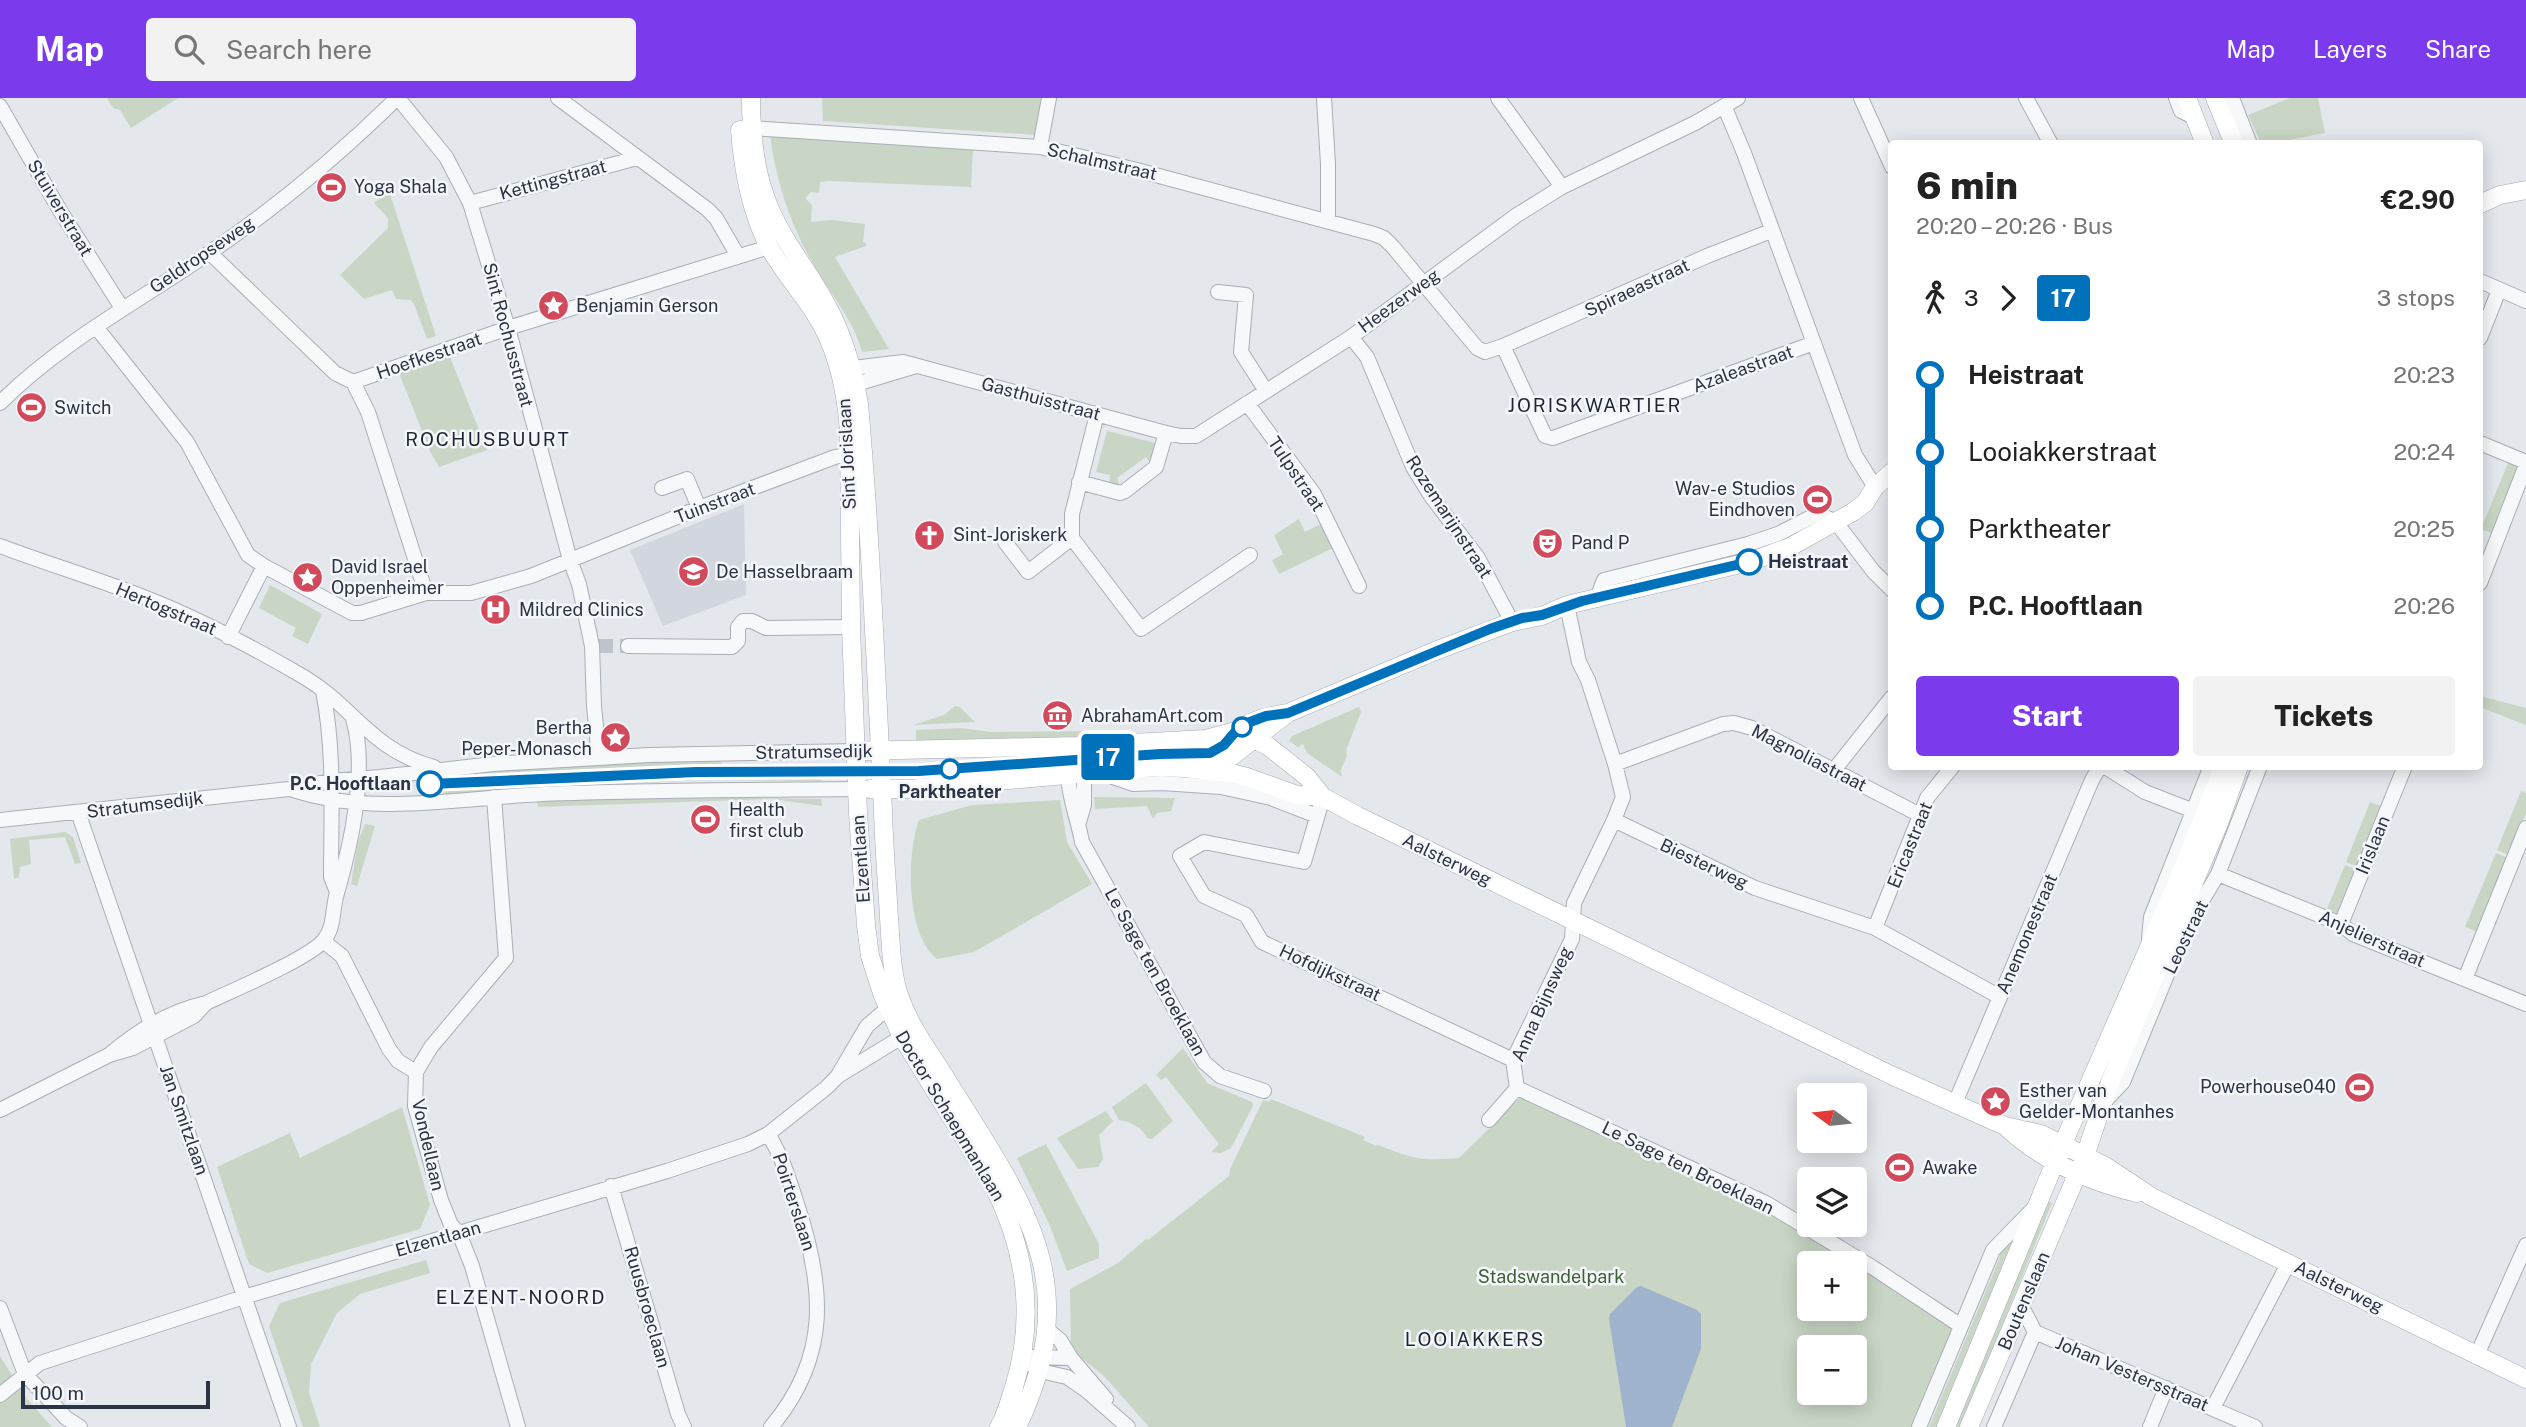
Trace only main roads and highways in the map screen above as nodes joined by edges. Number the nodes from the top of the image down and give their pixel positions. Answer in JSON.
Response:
{"nodes":[{"id":1,"x":740,"y":98,"type":"edge"},
{"id":2,"x":751,"y":98,"type":"edge"},
{"id":3,"x":2187,"y":98,"type":"edge"},
{"id":4,"x":2215,"y":98,"type":"edge"},
{"id":5,"x":2204,"y":140,"type":"edge"},
{"id":6,"x":2232,"y":140,"type":"edge"},
{"id":7,"x":2526,"y":190,"type":"edge"},
{"id":8,"x":2483,"y":195,"type":"edge"},
{"id":9,"x":2500,"y":195,"type":"junction"},
{"id":10,"x":2483,"y":203,"type":"edge"},
{"id":11,"x":850,"y":377,"type":"junction"},
{"id":12,"x":856,"y":453,"type":"junction"},
{"id":13,"x":1888,"y":476,"type":"edge"},
{"id":14,"x":1288,"y":713,"type":"junction"},
{"id":15,"x":1236,"y":731,"type":"junction"},
{"id":16,"x":1255,"y":739,"type":"junction"},
{"id":17,"x":856,"y":751,"type":"junction"},
{"id":18,"x":880,"y":751,"type":"junction"},
{"id":19,"x":1185,"y":768,"type":"junction"},
{"id":20,"x":2223,"y":770,"type":"edge"},
{"id":21,"x":2237,"y":770,"type":"edge"},
{"id":22,"x":857,"y":789,"type":"junction"},
{"id":23,"x":881,"y":789,"type":"junction"},
{"id":24,"x":1323,"y":797,"type":"junction"},
{"id":25,"x":894,"y":1003,"type":"junction"},
{"id":26,"x":908,"y":1033,"type":"junction"},
{"id":27,"x":2005,"y":1126,"type":"junction"},
{"id":28,"x":2063,"y":1145,"type":"junction"},
{"id":29,"x":2085,"y":1156,"type":"junction"},
{"id":30,"x":2055,"y":1162,"type":"junction"},
{"id":31,"x":2077,"y":1174,"type":"junction"},
{"id":32,"x":2152,"y":1197,"type":"junction"},
{"id":33,"x":2526,"y":1379,"type":"edge"},
{"id":34,"x":999,"y":1427,"type":"edge"},
{"id":35,"x":1017,"y":1427,"type":"edge"},
{"id":36,"x":1947,"y":1427,"type":"edge"},
{"id":37,"x":1969,"y":1427,"type":"edge"}],
"edges":[{"from":1,"to":11,"type":"main road","name":"Sint Jorislaan"},
{"from":2,"to":11,"type":"main road","name":"Sint Jorislaan"},
{"from":3,"to":5,"type":"main road"},
{"from":4,"to":6,"type":"main road"},
{"from":7,"to":9,"type":"main road"},
{"from":8,"to":9,"type":"main road"},
{"from":9,"to":10,"type":"main road"},
{"from":11,"to":12,"type":"main road","name":"Sint Jorislaan"},
{"from":12,"to":17,"type":"main road","name":"Sint Jorislaan"},
{"from":12,"to":18,"type":"main road","name":"Sint Jorislaan"},
{"from":13,"to":14,"type":"main road"},
{"from":14,"to":15,"type":"main road","name":"Stratumsedijk"},
{"from":14,"to":16,"type":"main road"},
{"from":15,"to":16,"type":"main road"},
{"from":15,"to":18,"type":"main road","name":"Stratumsedijk"},
{"from":16,"to":19,"type":"main road"},
{"from":16,"to":24,"type":"main road","name":"Aalsterweg"},
{"from":17,"to":18,"type":"main road","name":"Stratumsedijk"},
{"from":17,"to":22,"type":"main road","name":"Elzentlaan"},
{"from":18,"to":23,"type":"main road","name":"Sint Jorislaan"},
{"from":19,"to":23,"type":"main road","name":"Stratumsedijk"},
{"from":19,"to":24,"type":"main road","name":"Aalsterweg"},
{"from":20,"to":28,"type":"main road","name":"Leostraat"},
{"from":21,"to":29,"type":"main road","name":"Leostraat"},
{"from":22,"to":23,"type":"main road","name":"Stratumsedijk"},
{"from":22,"to":25,"type":"main road","name":"Elzentlaan"},
{"from":23,"to":25,"type":"main road","name":"Elzentlaan"},
{"from":24,"to":27,"type":"main road","name":"Aalsterweg"},
{"from":25,"to":26,"type":"main road","name":"Elzentlaan"},
{"from":26,"to":34,"type":"main road","name":"Doctor Schaepmanlaan"},
{"from":26,"to":35,"type":"main road","name":"Doctor Schaepmanlaan"},
{"from":27,"to":28,"type":"main road","name":"Aalsterweg"},
{"from":27,"to":30,"type":"main road","name":"Aalsterweg"},
{"from":28,"to":29,"type":"main road","name":"Aalsterweg"},
{"from":28,"to":30,"type":"main road","name":"Leostraat"},
{"from":29,"to":31,"type":"main road","name":"Leostraat"},
{"from":29,"to":32,"type":"main road","name":"Aalsterweg"},
{"from":30,"to":31,"type":"main road","name":"Aalsterweg"},
{"from":30,"to":36,"type":"main road","name":"Boutenslaan"},
{"from":31,"to":32,"type":"main road","name":"Aalsterweg"},
{"from":31,"to":37,"type":"main road","name":"Boutenslaan"},
{"from":32,"to":33,"type":"main road","name":"Aalsterweg"}]}
